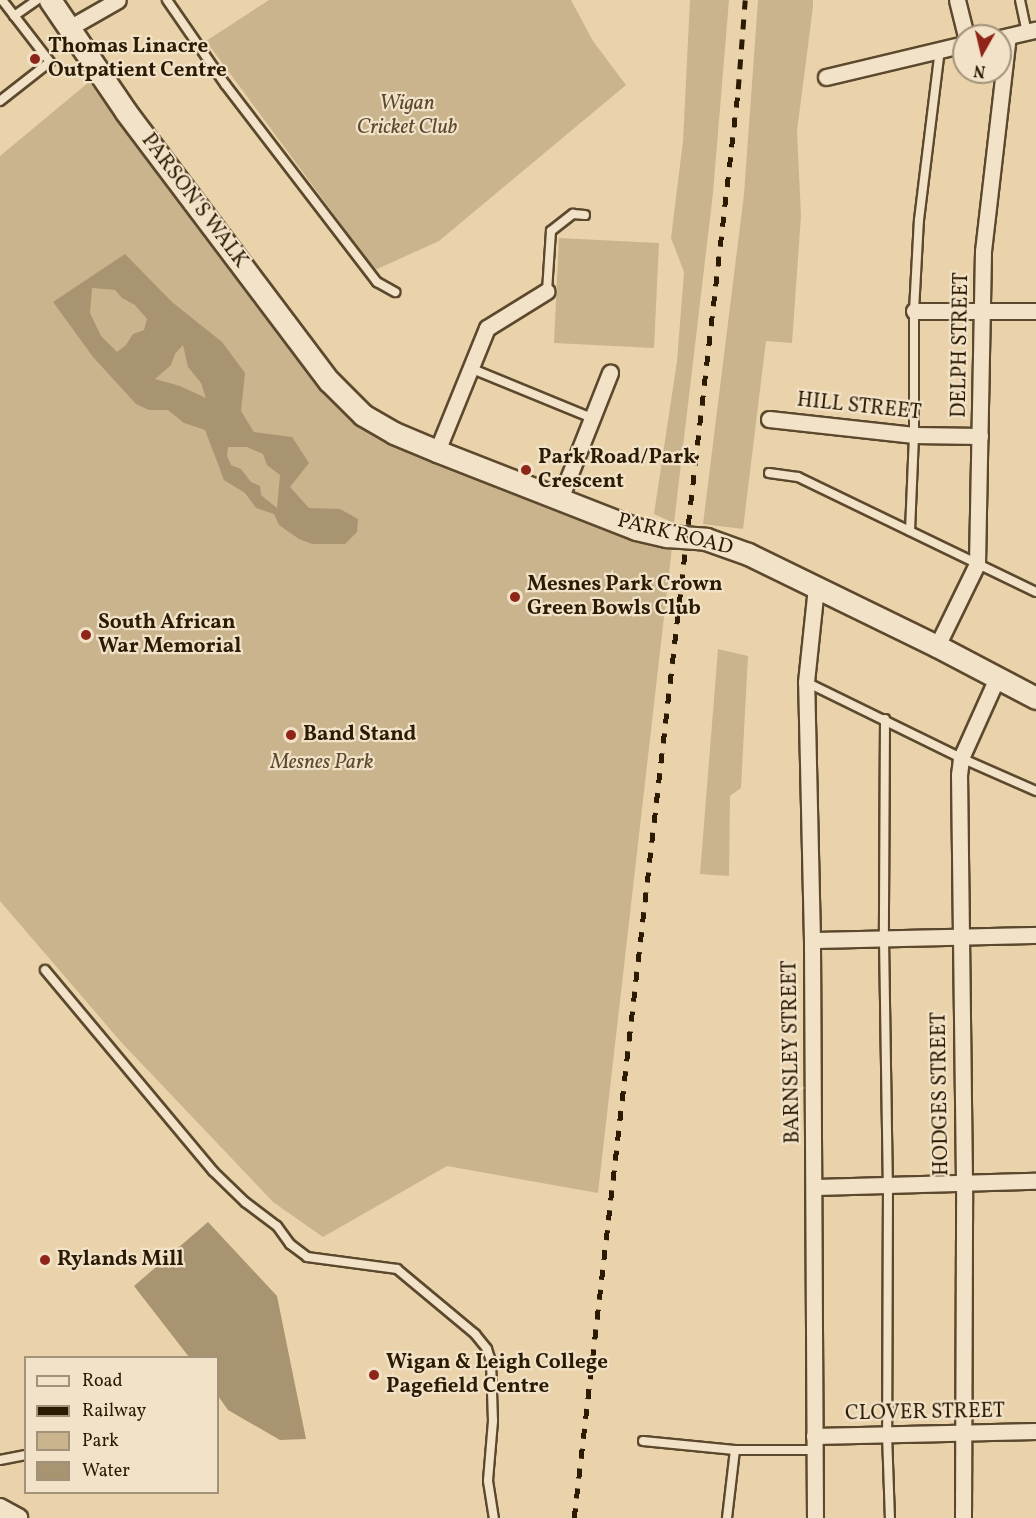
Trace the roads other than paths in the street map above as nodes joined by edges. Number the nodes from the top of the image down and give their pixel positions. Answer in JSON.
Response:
{"nodes":[{"id":1,"x":2,"y":0,"type":"edge"},
{"id":2,"x":38,"y":0,"type":"edge"},
{"id":3,"x":50,"y":0,"type":"edge"},
{"id":4,"x":118,"y":0,"type":"edge"},
{"id":5,"x":167,"y":0,"type":"edge"},
{"id":6,"x":957,"y":0,"type":"edge"},
{"id":7,"x":1020,"y":0,"type":"edge"},
{"id":8,"x":14,"y":16,"type":"junction"},
{"id":9,"x":963,"y":24,"type":"edge"},
{"id":10,"x":69,"y":28,"type":"junction"},
{"id":11,"x":1032,"y":31,"type":"edge"},
{"id":12,"x":1012,"y":35,"type":"edge"},
{"id":13,"x":952,"y":46,"type":"edge"},
{"id":14,"x":940,"y":49,"type":"junction"},
{"id":15,"x":826,"y":77,"type":"dead end"},
{"id":16,"x":999,"y":84,"type":"edge"},
{"id":17,"x":0,"y":101,"type":"edge"},
{"id":18,"x":585,"y":215,"type":"dead end"},
{"id":19,"x":547,"y":291,"type":"joint"},
{"id":20,"x":395,"y":292,"type":"dead end"},
{"id":21,"x":914,"y":311,"type":"junction"},
{"id":22,"x":981,"y":311,"type":"junction"},
{"id":23,"x":1036,"y":312,"type":"edge"},
{"id":24,"x":470,"y":368,"type":"junction"},
{"id":25,"x":610,"y":373,"type":"dead end"},
{"id":26,"x":344,"y":398,"type":"joint"},
{"id":27,"x":592,"y":418,"type":"junction"},
{"id":28,"x":769,"y":419,"type":"dead end"},
{"id":29,"x":915,"y":435,"type":"junction"},
{"id":30,"x":980,"y":436,"type":"junction"},
{"id":31,"x":437,"y":451,"type":"junction"},
{"id":32,"x":769,"y":473,"type":"dead end"},
{"id":33,"x":560,"y":499,"type":"junction"},
{"id":34,"x":910,"y":531,"type":"junction"},
{"id":35,"x":977,"y":564,"type":"junction"},
{"id":36,"x":816,"y":587,"type":"junction"},
{"id":37,"x":1036,"y":592,"type":"edge"},
{"id":38,"x":937,"y":646,"type":"junction"},
{"id":39,"x":997,"y":678,"type":"junction"},
{"id":40,"x":806,"y":682,"type":"junction"},
{"id":41,"x":1036,"y":699,"type":"edge"},
{"id":42,"x":885,"y":719,"type":"junction"},
{"id":43,"x":960,"y":758,"type":"junction"},
{"id":44,"x":1036,"y":791,"type":"edge"},
{"id":45,"x":1036,"y":935,"type":"edge"},
{"id":46,"x":959,"y":937,"type":"junction"},
{"id":47,"x":884,"y":939,"type":"junction"},
{"id":48,"x":812,"y":940,"type":"junction"},
{"id":49,"x":45,"y":970,"type":"dead end"},
{"id":50,"x":1036,"y":1181,"type":"edge"},
{"id":51,"x":964,"y":1182,"type":"junction"},
{"id":52,"x":888,"y":1183,"type":"junction"},
{"id":53,"x":815,"y":1187,"type":"junction"},
{"id":54,"x":1036,"y":1431,"type":"edge"},
{"id":55,"x":962,"y":1433,"type":"junction"},
{"id":56,"x":887,"y":1434,"type":"junction"},
{"id":57,"x":643,"y":1441,"type":"dead end"},
{"id":58,"x":815,"y":1443,"type":"junction"},
{"id":59,"x":735,"y":1450,"type":"junction"},
{"id":60,"x":24,"y":1455,"type":"edge"},
{"id":61,"x":0,"y":1460,"type":"edge"},
{"id":62,"x":0,"y":1508,"type":"edge"},
{"id":63,"x":18,"y":1518,"type":"edge"},
{"id":64,"x":494,"y":1518,"type":"edge"},
{"id":65,"x":727,"y":1518,"type":"edge"},
{"id":66,"x":815,"y":1518,"type":"edge"},
{"id":67,"x":890,"y":1518,"type":"edge"},
{"id":68,"x":963,"y":1518,"type":"edge"}],
"edges":[{"from":1,"to":8,"type":"lane"},
{"from":2,"to":8,"type":"lane"},
{"from":3,"to":10,"type":"main road","name":"PARSON'S WALK"},
{"from":4,"to":10,"type":"street"},
{"from":5,"to":20,"type":"lane"},
{"from":6,"to":9,"type":"street"},
{"from":7,"to":11,"type":"lane"},
{"from":8,"to":17,"type":"lane"},
{"from":10,"to":26,"type":"main road","name":"PARSON'S WALK"},
{"from":11,"to":12,"type":"street"},
{"from":13,"to":14,"type":"street"},
{"from":14,"to":15,"type":"street"},
{"from":14,"to":21,"type":"lane"},
{"from":16,"to":22,"type":"street","name":"DELPH STREET"},
{"from":18,"to":19,"type":"lane"},
{"from":19,"to":24,"type":"street"},
{"from":21,"to":22,"type":"street"},
{"from":21,"to":29,"type":"lane"},
{"from":22,"to":23,"type":"street"},
{"from":22,"to":30,"type":"street","name":"DELPH STREET"},
{"from":24,"to":27,"type":"lane"},
{"from":24,"to":31,"type":"street"},
{"from":25,"to":27,"type":"street"},
{"from":26,"to":31,"type":"main road","name":"PARK ROAD"},
{"from":27,"to":33,"type":"street"},
{"from":28,"to":29,"type":"street","name":"HILL STREET"},
{"from":29,"to":30,"type":"street","name":"HILL STREET"},
{"from":29,"to":34,"type":"lane"},
{"from":30,"to":35,"type":"street","name":"DELPH STREET"},
{"from":31,"to":33,"type":"main road","name":"PARK ROAD"},
{"from":32,"to":34,"type":"lane"},
{"from":33,"to":36,"type":"main road","name":"PARK ROAD"},
{"from":34,"to":35,"type":"lane"},
{"from":35,"to":37,"type":"lane"},
{"from":35,"to":38,"type":"street","name":"DELPH STREET"},
{"from":36,"to":38,"type":"main road","name":"PARK ROAD"},
{"from":36,"to":40,"type":"street","name":"BARNSLEY STREET"},
{"from":38,"to":39,"type":"main road","name":"PARK ROAD"},
{"from":39,"to":41,"type":"main road","name":"PARK ROAD"},
{"from":39,"to":43,"type":"street","name":"HODGES STREET"},
{"from":40,"to":42,"type":"lane"},
{"from":40,"to":48,"type":"street","name":"BARNSLEY STREET"},
{"from":42,"to":43,"type":"lane"},
{"from":42,"to":47,"type":"lane"},
{"from":43,"to":44,"type":"lane"},
{"from":43,"to":46,"type":"street","name":"HODGES STREET"},
{"from":45,"to":46,"type":"street"},
{"from":46,"to":47,"type":"street"},
{"from":46,"to":51,"type":"street","name":"HODGES STREET"},
{"from":47,"to":48,"type":"street"},
{"from":47,"to":52,"type":"lane"},
{"from":48,"to":53,"type":"street","name":"BARNSLEY STREET"},
{"from":49,"to":64,"type":"lane"},
{"from":50,"to":51,"type":"street"},
{"from":51,"to":52,"type":"street"},
{"from":51,"to":55,"type":"street","name":"HODGES STREET"},
{"from":52,"to":53,"type":"street"},
{"from":52,"to":56,"type":"lane"},
{"from":53,"to":58,"type":"street","name":"BARNSLEY STREET"},
{"from":54,"to":55,"type":"street","name":"CLOVER STREET"},
{"from":55,"to":56,"type":"street","name":"CLOVER STREET"},
{"from":55,"to":68,"type":"street","name":"HODGES STREET"},
{"from":56,"to":58,"type":"street","name":"CLOVER STREET"},
{"from":56,"to":67,"type":"lane"},
{"from":57,"to":59,"type":"lane"},
{"from":58,"to":59,"type":"lane"},
{"from":58,"to":66,"type":"street","name":"BARNSLEY STREET"},
{"from":59,"to":65,"type":"lane"},
{"from":60,"to":61,"type":"lane"},
{"from":62,"to":63,"type":"street"}]}
